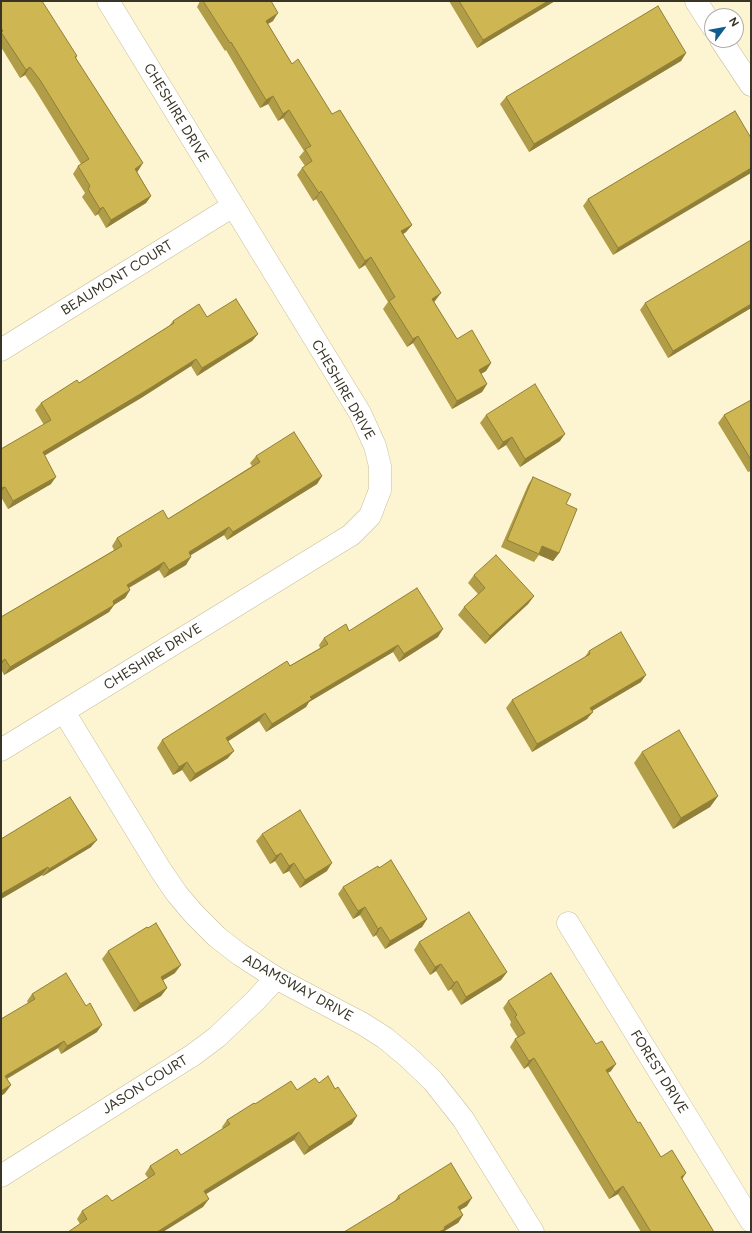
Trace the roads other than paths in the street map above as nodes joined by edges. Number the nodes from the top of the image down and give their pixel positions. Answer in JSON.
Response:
{"nodes":[{"id":1,"x":108,"y":1,"type":"edge"},
{"id":2,"x":696,"y":1,"type":"edge"},
{"id":3,"x":704,"y":14,"type":"edge"},
{"id":4,"x":726,"y":48,"type":"edge"},
{"id":5,"x":751,"y":85,"type":"edge"},
{"id":6,"x":233,"y":206,"type":"junction"},
{"id":7,"x":1,"y":350,"type":"edge"},
{"id":8,"x":64,"y":712,"type":"junction"},
{"id":9,"x":1,"y":750,"type":"edge"},
{"id":10,"x":568,"y":923,"type":"dead end"},
{"id":11,"x":276,"y":978,"type":"junction"},
{"id":12,"x":1,"y":1176,"type":"edge"},
{"id":13,"x":751,"y":1221,"type":"edge"},
{"id":14,"x":533,"y":1232,"type":"edge"}],
"edges":[{"from":1,"to":6,"type":"street","name":"CHESHIRE DRIVE"},
{"from":2,"to":3,"type":"street"},
{"from":4,"to":5,"type":"street"},
{"from":6,"to":7,"type":"street","name":"BEAUMONT COURT"},
{"from":6,"to":8,"type":"street","name":"CHESHIRE DRIVE"},
{"from":8,"to":9,"type":"street","name":"CHESHIRE DRIVE"},
{"from":8,"to":11,"type":"street","name":"ADAMSWAY DRIVE"},
{"from":10,"to":13,"type":"street","name":"FOREST DRIVE"},
{"from":11,"to":12,"type":"street","name":"JASON COURT"},
{"from":11,"to":14,"type":"street","name":"ADAMSWAY DRIVE"}]}
